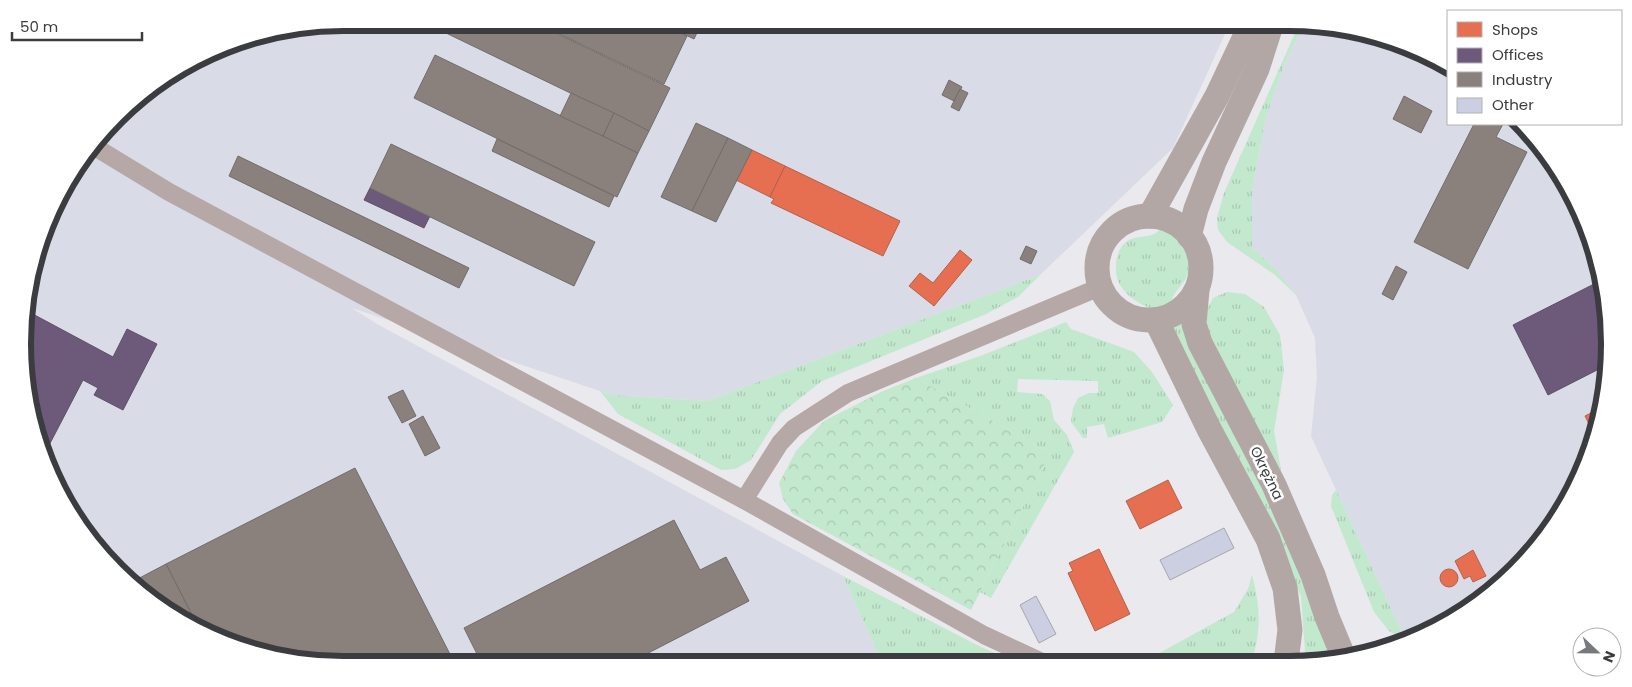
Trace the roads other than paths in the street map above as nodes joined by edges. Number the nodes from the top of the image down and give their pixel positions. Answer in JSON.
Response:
{"nodes":[{"id":1,"x":1248,"y":31,"type":"edge"},
{"id":2,"x":1269,"y":31,"type":"edge"},
{"id":3,"x":99,"y":150,"type":"edge"},
{"id":4,"x":1150,"y":216,"type":"junction"},
{"id":5,"x":1190,"y":236,"type":"junction"},
{"id":6,"x":1100,"y":287,"type":"junction"},
{"id":7,"x":1197,"y":290,"type":"junction"},
{"id":8,"x":1156,"y":320,"type":"junction"},
{"id":9,"x":744,"y":500,"type":"junction"},
{"id":10,"x":1341,"y":651,"type":"edge"},
{"id":11,"x":1030,"y":656,"type":"edge"},
{"id":12,"x":1287,"y":656,"type":"edge"}],
"edges":[{"from":1,"to":4,"type":"street"},
{"from":2,"to":5,"type":"street"},
{"from":3,"to":9,"type":"street"},
{"from":4,"to":5,"type":"street"},
{"from":4,"to":6,"type":"street"},
{"from":5,"to":7,"type":"street"},
{"from":6,"to":8,"type":"street"},
{"from":6,"to":9,"type":"street"},
{"from":7,"to":8,"type":"street"},
{"from":7,"to":10,"type":"street","name":"Okrężna"},
{"from":8,"to":12,"type":"street"},
{"from":9,"to":11,"type":"street"}]}
